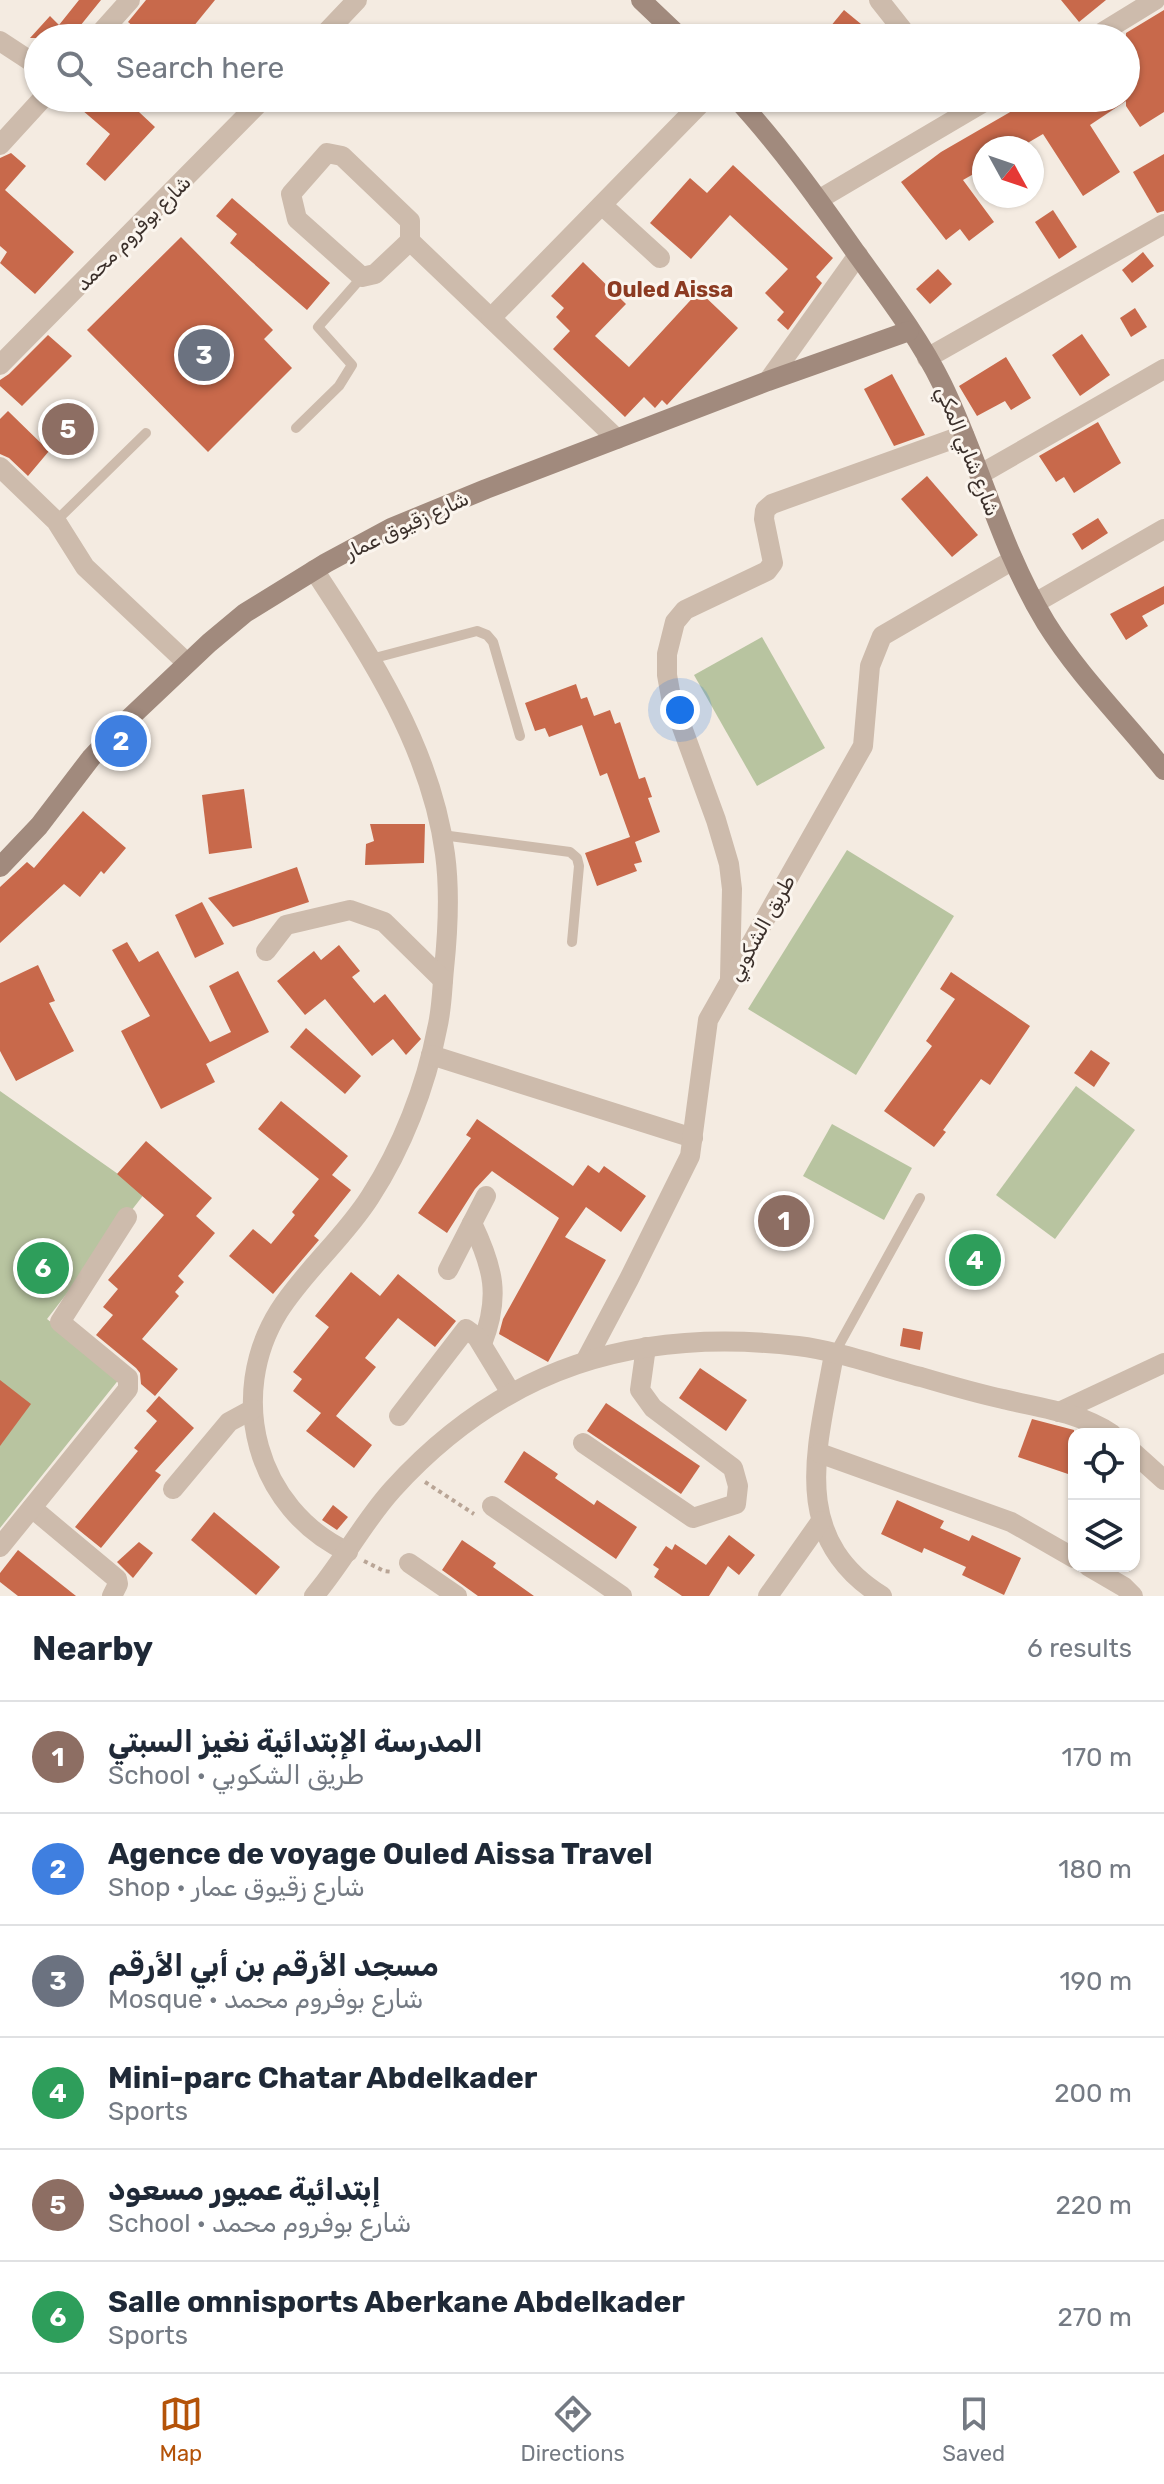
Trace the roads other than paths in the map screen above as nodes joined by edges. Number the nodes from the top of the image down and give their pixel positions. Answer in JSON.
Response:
{"nodes":[{"id":1,"x":130,"y":0,"type":"edge"},
{"id":2,"x":357,"y":0,"type":"edge"},
{"id":3,"x":641,"y":0,"type":"edge"},
{"id":4,"x":879,"y":0,"type":"edge"},
{"id":5,"x":1155,"y":0,"type":"edge"},
{"id":6,"x":109,"y":24,"type":"edge"},
{"id":7,"x":334,"y":24,"type":"edge"},
{"id":8,"x":666,"y":24,"type":"edge"},
{"id":9,"x":898,"y":24,"type":"edge"},
{"id":10,"x":1116,"y":24,"type":"edge"},
{"id":11,"x":0,"y":41,"type":"edge"},
{"id":12,"x":24,"y":57,"type":"edge"},
{"id":13,"x":30,"y":112,"type":"edge"},
{"id":14,"x":250,"y":112,"type":"edge"},
{"id":15,"x":692,"y":112,"type":"edge"},
{"id":16,"x":749,"y":112,"type":"edge"},
{"id":17,"x":951,"y":112,"type":"edge"},
{"id":18,"x":0,"y":145,"type":"edge"},
{"id":19,"x":818,"y":200,"type":"junction"},
{"id":20,"x":602,"y":205,"type":"junction"},
{"id":21,"x":1164,"y":224,"type":"edge"},
{"id":22,"x":410,"y":241,"type":"junction"},
{"id":23,"x":858,"y":255,"type":"junction"},
{"id":24,"x":660,"y":258,"type":"dead end"},
{"id":25,"x":362,"y":277,"type":"junction"},
{"id":26,"x":491,"y":318,"type":"junction"},
{"id":27,"x":909,"y":331,"type":"junction"},
{"id":28,"x":927,"y":358,"type":"junction"},
{"id":29,"x":0,"y":365,"type":"edge"},
{"id":30,"x":1164,"y":369,"type":"edge"},
{"id":31,"x":768,"y":381,"type":"junction"},
{"id":32,"x":296,"y":428,"type":"dead end"},
{"id":33,"x":146,"y":433,"type":"dead end"},
{"id":34,"x":964,"y":435,"type":"junction"},
{"id":35,"x":617,"y":439,"type":"junction"},
{"id":36,"x":0,"y":467,"type":"edge"},
{"id":37,"x":979,"y":475,"type":"junction"},
{"id":38,"x":56,"y":521,"type":"junction"},
{"id":39,"x":1164,"y":529,"type":"edge"},
{"id":40,"x":1013,"y":560,"type":"junction"},
{"id":41,"x":314,"y":570,"type":"junction"},
{"id":42,"x":1035,"y":603,"type":"junction"},
{"id":43,"x":371,"y":659,"type":"junction"},
{"id":44,"x":187,"y":663,"type":"junction"},
{"id":45,"x":520,"y":736,"type":"dead end"},
{"id":46,"x":1164,"y":770,"type":"edge"},
{"id":47,"x":442,"y":835,"type":"junction"},
{"id":48,"x":0,"y":867,"type":"edge"},
{"id":49,"x":572,"y":942,"type":"dead end"},
{"id":50,"x":266,"y":951,"type":"dead end"},
{"id":51,"x":443,"y":980,"type":"junction"},
{"id":52,"x":730,"y":982,"type":"junction"},
{"id":53,"x":431,"y":1055,"type":"junction"},
{"id":54,"x":693,"y":1138,"type":"junction"},
{"id":55,"x":486,"y":1196,"type":"dead end"},
{"id":56,"x":920,"y":1198,"type":"dead end"},
{"id":57,"x":127,"y":1217,"type":"dead end"},
{"id":58,"x":472,"y":1223,"type":"junction"},
{"id":59,"x":448,"y":1270,"type":"dead end"},
{"id":60,"x":482,"y":1344,"type":"junction"},
{"id":61,"x":646,"y":1347,"type":"junction"},
{"id":62,"x":834,"y":1354,"type":"junction"},
{"id":63,"x":586,"y":1360,"type":"junction"},
{"id":64,"x":1164,"y":1363,"type":"edge"},
{"id":65,"x":511,"y":1393,"type":"junction"},
{"id":66,"x":253,"y":1409,"type":"junction"},
{"id":67,"x":1059,"y":1412,"type":"junction"},
{"id":68,"x":399,"y":1416,"type":"dead end"},
{"id":69,"x":1101,"y":1428,"type":"edge"},
{"id":70,"x":583,"y":1443,"type":"dead end"},
{"id":71,"x":819,"y":1453,"type":"junction"},
{"id":72,"x":1140,"y":1458,"type":"edge"},
{"id":73,"x":1164,"y":1480,"type":"edge"},
{"id":74,"x":173,"y":1489,"type":"dead end"},
{"id":75,"x":492,"y":1506,"type":"road end"},
{"id":76,"x":32,"y":1508,"type":"junction"},
{"id":77,"x":821,"y":1521,"type":"junction"},
{"id":78,"x":0,"y":1547,"type":"edge"},
{"id":79,"x":348,"y":1552,"type":"junction"},
{"id":80,"x":1068,"y":1555,"type":"edge"},
{"id":81,"x":409,"y":1563,"type":"road end"},
{"id":82,"x":1098,"y":1572,"type":"edge"},
{"id":83,"x":112,"y":1596,"type":"edge"},
{"id":84,"x":314,"y":1596,"type":"edge"},
{"id":85,"x":457,"y":1596,"type":"edge"},
{"id":86,"x":622,"y":1596,"type":"edge"},
{"id":87,"x":768,"y":1596,"type":"edge"},
{"id":88,"x":882,"y":1596,"type":"edge"},
{"id":89,"x":1133,"y":1596,"type":"edge"}],
"edges":[{"from":1,"to":6,"type":"street"},
{"from":2,"to":7,"type":"street"},
{"from":3,"to":8,"type":"main road"},
{"from":4,"to":9,"type":"street"},
{"from":5,"to":10,"type":"street"},
{"from":11,"to":12,"type":"street"},
{"from":13,"to":18,"type":"street"},
{"from":14,"to":29,"type":"street","name":"شارع بوفروم محمد"},
{"from":15,"to":20,"type":"street"},
{"from":16,"to":19,"type":"main road","name":"شارع شابي المكي"},
{"from":17,"to":19,"type":"street"},
{"from":19,"to":23,"type":"main road","name":"شارع شابي المكي"},
{"from":20,"to":24,"type":"street"},
{"from":20,"to":26,"type":"street"},
{"from":21,"to":28,"type":"street"},
{"from":22,"to":25,"type":"street"},
{"from":22,"to":25,"type":"street"},
{"from":22,"to":26,"type":"street"},
{"from":23,"to":27,"type":"main road","name":"شارع شابي المكي"},
{"from":23,"to":31,"type":"street"},
{"from":25,"to":32,"type":"lane"},
{"from":26,"to":35,"type":"street"},
{"from":27,"to":28,"type":"main road","name":"شارع شابي المكي"},
{"from":27,"to":31,"type":"main road","name":"شارع زقيوق عمار"},
{"from":28,"to":34,"type":"main road","name":"شارع شابي المكي"},
{"from":30,"to":37,"type":"street"},
{"from":31,"to":35,"type":"main road","name":"شارع زقيوق عمار"},
{"from":33,"to":38,"type":"lane"},
{"from":34,"to":37,"type":"main road","name":"شارع شابي المكي"},
{"from":34,"to":52,"type":"street"},
{"from":35,"to":41,"type":"main road","name":"شارع زقيوق عمار"},
{"from":36,"to":38,"type":"street"},
{"from":37,"to":40,"type":"main road","name":"شارع شابي المكي"},
{"from":38,"to":44,"type":"street"},
{"from":39,"to":42,"type":"street"},
{"from":40,"to":42,"type":"main road","name":"شارع شابي المكي"},
{"from":40,"to":52,"type":"street","name":"طريق الشكوبي"},
{"from":41,"to":43,"type":"street"},
{"from":41,"to":44,"type":"main road","name":"شارع زقيوق عمار"},
{"from":42,"to":46,"type":"main road","name":"شارع شابي المكي"},
{"from":43,"to":45,"type":"lane"},
{"from":43,"to":47,"type":"street"},
{"from":44,"to":48,"type":"main road","name":"شارع زقيوق عمار"},
{"from":47,"to":49,"type":"lane"},
{"from":47,"to":51,"type":"street"},
{"from":50,"to":51,"type":"street"},
{"from":51,"to":53,"type":"street"},
{"from":52,"to":54,"type":"street","name":"طريق الشكوبي"},
{"from":53,"to":54,"type":"street"},
{"from":53,"to":66,"type":"street"},
{"from":54,"to":63,"type":"street","name":"طريق الشكوبي"},
{"from":55,"to":58,"type":"street"},
{"from":56,"to":62,"type":"lane"},
{"from":57,"to":76,"type":"street"},
{"from":58,"to":59,"type":"street"},
{"from":58,"to":60,"type":"street"},
{"from":60,"to":65,"type":"street"},
{"from":60,"to":68,"type":"street"},
{"from":61,"to":62,"type":"street"},
{"from":61,"to":63,"type":"street"},
{"from":61,"to":70,"type":"street"},
{"from":62,"to":67,"type":"street"},
{"from":62,"to":71,"type":"street"},
{"from":63,"to":65,"type":"street"},
{"from":64,"to":67,"type":"street"},
{"from":65,"to":79,"type":"street"},
{"from":66,"to":74,"type":"street"},
{"from":66,"to":79,"type":"street"},
{"from":67,"to":69,"type":"street"},
{"from":71,"to":77,"type":"street"},
{"from":71,"to":80,"type":"street"},
{"from":72,"to":73,"type":"street"},
{"from":75,"to":86,"type":"street"},
{"from":76,"to":78,"type":"street"},
{"from":76,"to":83,"type":"street"},
{"from":77,"to":87,"type":"street"},
{"from":77,"to":88,"type":"street"},
{"from":79,"to":84,"type":"street"},
{"from":81,"to":85,"type":"street"},
{"from":82,"to":89,"type":"street"}]}
